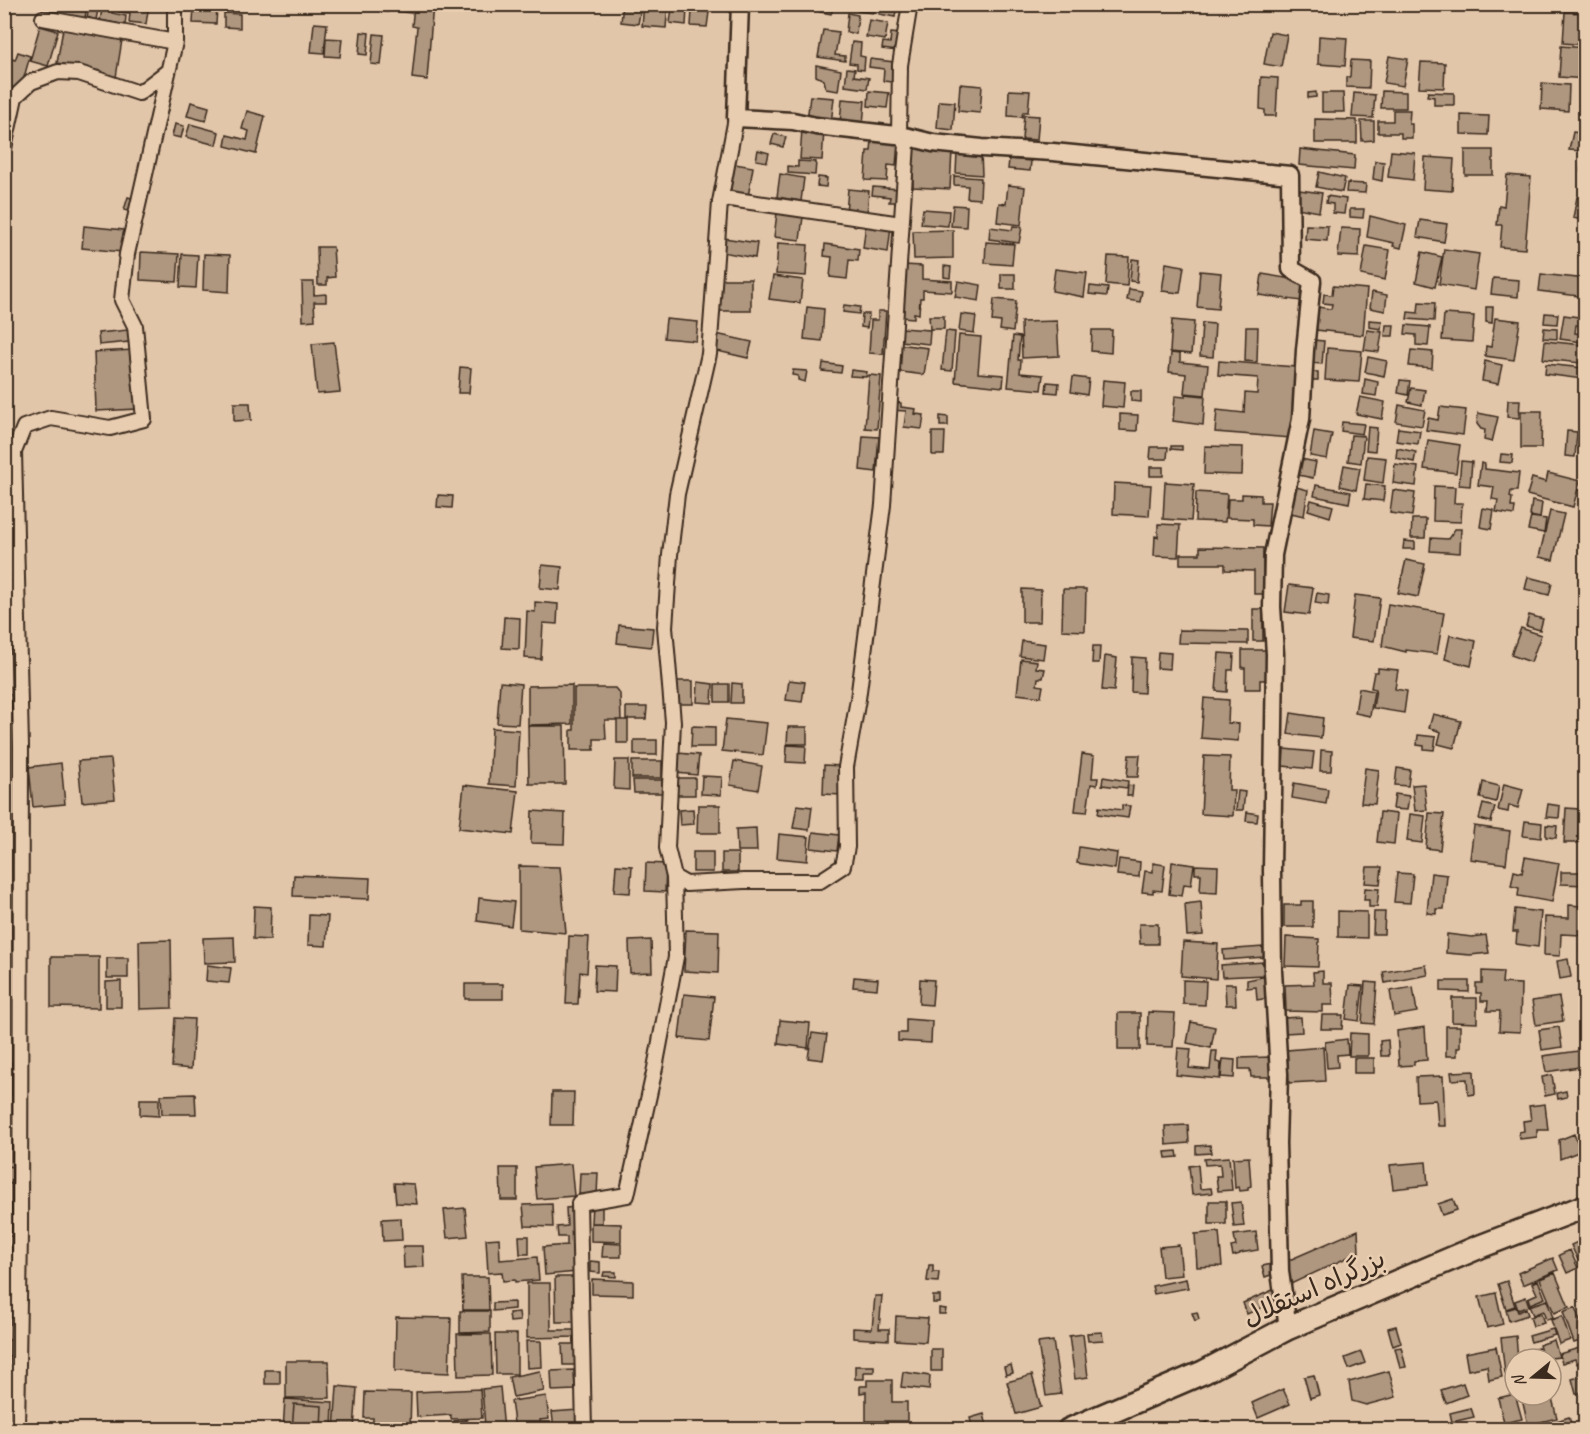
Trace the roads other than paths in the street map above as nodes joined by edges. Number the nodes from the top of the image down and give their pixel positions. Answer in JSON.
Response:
{"nodes":[{"id":1,"x":175,"y":4,"type":"edge"},
{"id":2,"x":740,"y":4,"type":"edge"},
{"id":3,"x":910,"y":4,"type":"edge"},
{"id":4,"x":44,"y":18,"type":"dead end"},
{"id":5,"x":175,"y":42,"type":"junction"},
{"id":6,"x":168,"y":71,"type":"junction"},
{"id":7,"x":736,"y":118,"type":"junction"},
{"id":8,"x":899,"y":136,"type":"junction"},
{"id":9,"x":4,"y":148,"type":"edge"},
{"id":10,"x":720,"y":202,"type":"junction"},
{"id":11,"x":901,"y":225,"type":"junction"},
{"id":12,"x":674,"y":877,"type":"junction"},
{"id":13,"x":1586,"y":1206,"type":"edge"},
{"id":14,"x":1288,"y":1328,"type":"junction"},
{"id":15,"x":17,"y":1430,"type":"edge"},
{"id":16,"x":584,"y":1430,"type":"edge"},
{"id":17,"x":1069,"y":1430,"type":"edge"}],
"edges":[{"from":1,"to":5,"type":"street"},
{"from":2,"to":7,"type":"street"},
{"from":3,"to":8,"type":"street"},
{"from":4,"to":5,"type":"street"},
{"from":5,"to":6,"type":"street"},
{"from":6,"to":9,"type":"street"},
{"from":6,"to":15,"type":"street"},
{"from":7,"to":8,"type":"street"},
{"from":7,"to":10,"type":"street"},
{"from":8,"to":11,"type":"street"},
{"from":8,"to":14,"type":"street"},
{"from":10,"to":11,"type":"street"},
{"from":10,"to":12,"type":"street"},
{"from":11,"to":12,"type":"street"},
{"from":12,"to":16,"type":"street"},
{"from":13,"to":14,"type":"highway","name":"بزرگراه استقلال"},
{"from":14,"to":17,"type":"highway","name":"بزرگراه استقلال"}]}
